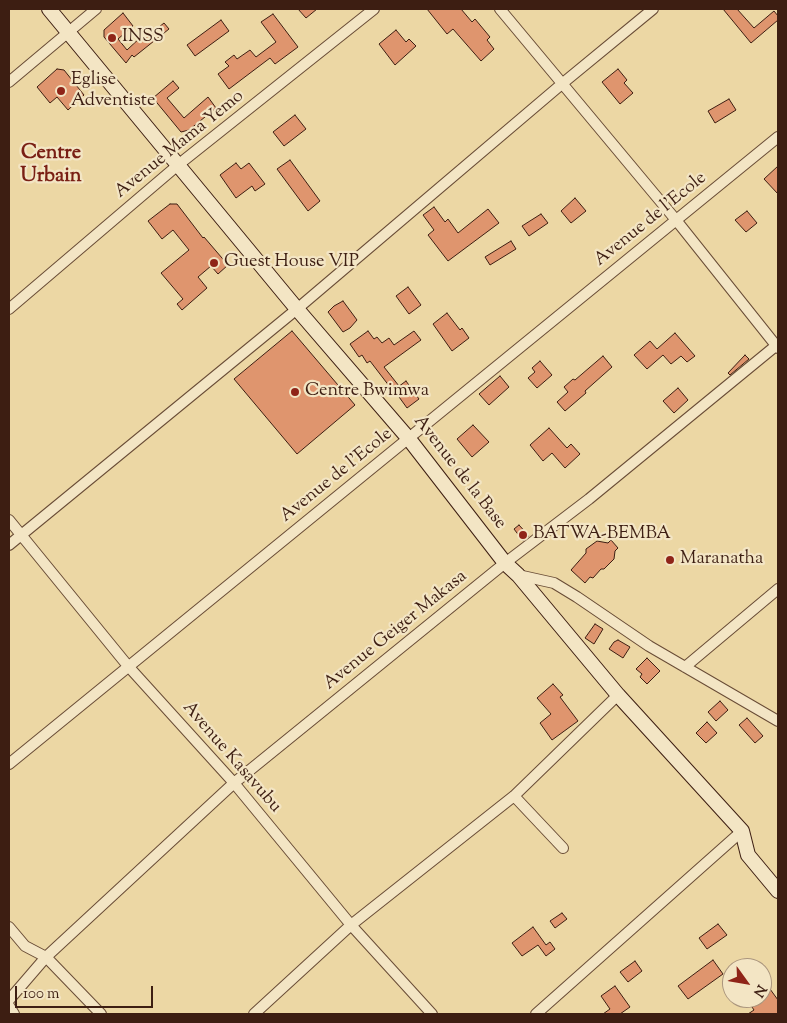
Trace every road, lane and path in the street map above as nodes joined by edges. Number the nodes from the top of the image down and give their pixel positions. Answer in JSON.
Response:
{"nodes":[{"id":1,"x":49,"y":9,"type":"edge"},
{"id":2,"x":96,"y":9,"type":"edge"},
{"id":3,"x":374,"y":9,"type":"edge"},
{"id":4,"x":500,"y":9,"type":"edge"},
{"id":5,"x":653,"y":9,"type":"edge"},
{"id":6,"x":68,"y":32,"type":"junction"},
{"id":7,"x":9,"y":82,"type":"edge"},
{"id":8,"x":563,"y":84,"type":"junction"},
{"id":9,"x":778,"y":137,"type":"edge"},
{"id":10,"x":178,"y":165,"type":"junction"},
{"id":11,"x":676,"y":220,"type":"junction"},
{"id":12,"x":9,"y":309,"type":"edge"},
{"id":13,"x":297,"y":309,"type":"junction"},
{"id":14,"x":778,"y":346,"type":"edge"},
{"id":15,"x":409,"y":438,"type":"junction"},
{"id":16,"x":9,"y":520,"type":"edge"},
{"id":17,"x":21,"y":535,"type":"junction"},
{"id":18,"x":9,"y":545,"type":"edge"},
{"id":19,"x":506,"y":563,"type":"junction"},
{"id":20,"x":518,"y":575,"type":"junction"},
{"id":21,"x":778,"y":589,"type":"edge"},
{"id":22,"x":128,"y":666,"type":"junction"},
{"id":23,"x":685,"y":666,"type":"junction"},
{"id":24,"x":618,"y":695,"type":"junction"},
{"id":25,"x":778,"y":721,"type":"edge"},
{"id":26,"x":9,"y":764,"type":"edge"},
{"id":27,"x":234,"y":784,"type":"junction"},
{"id":28,"x":514,"y":796,"type":"junction"},
{"id":29,"x":742,"y":831,"type":"junction"},
{"id":30,"x":563,"y":848,"type":"dead end"},
{"id":31,"x":778,"y":891,"type":"edge"},
{"id":32,"x":351,"y":924,"type":"junction"},
{"id":33,"x":9,"y":927,"type":"edge"},
{"id":34,"x":46,"y":957,"type":"junction"},
{"id":35,"x":9,"y":1000,"type":"edge"},
{"id":36,"x":9,"y":1006,"type":"edge"},
{"id":37,"x":14,"y":1014,"type":"edge"},
{"id":38,"x":100,"y":1014,"type":"edge"},
{"id":39,"x":254,"y":1014,"type":"edge"},
{"id":40,"x":432,"y":1014,"type":"edge"},
{"id":41,"x":536,"y":1014,"type":"edge"}],
"edges":[{"from":1,"to":6,"type":"main road","name":"Avenue de la Base"},
{"from":2,"to":6,"type":"street"},
{"from":3,"to":10,"type":"street","name":"Avenue Mama Yemo"},
{"from":4,"to":8,"type":"street"},
{"from":5,"to":8,"type":"street"},
{"from":6,"to":7,"type":"street"},
{"from":6,"to":10,"type":"main road","name":"Avenue de la Base"},
{"from":8,"to":11,"type":"street"},
{"from":8,"to":13,"type":"street"},
{"from":9,"to":11,"type":"street","name":"Avenue de l'Ecole"},
{"from":10,"to":12,"type":"street","name":"Avenue Mama Yemo"},
{"from":10,"to":13,"type":"main road","name":"Avenue de la Base"},
{"from":11,"to":14,"type":"street"},
{"from":11,"to":15,"type":"street","name":"Avenue de l'Ecole"},
{"from":13,"to":15,"type":"main road","name":"Avenue de la Base"},
{"from":13,"to":17,"type":"street"},
{"from":14,"to":19,"type":"street","name":"Avenue Geiger Makasa"},
{"from":15,"to":19,"type":"main road","name":"Avenue de la Base"},
{"from":15,"to":22,"type":"street","name":"Avenue de l'Ecole"},
{"from":16,"to":17,"type":"street","name":"Avenue Kasavubu"},
{"from":17,"to":18,"type":"street"},
{"from":17,"to":22,"type":"street","name":"Avenue Kasavubu"},
{"from":19,"to":20,"type":"main road","name":"Avenue de la Base"},
{"from":19,"to":27,"type":"street","name":"Avenue Geiger Makasa"},
{"from":20,"to":23,"type":"street"},
{"from":20,"to":24,"type":"main road","name":"Avenue de la Base"},
{"from":21,"to":23,"type":"street"},
{"from":22,"to":26,"type":"street","name":"Avenue de l'Ecole"},
{"from":22,"to":27,"type":"street","name":"Avenue Kasavubu"},
{"from":23,"to":25,"type":"street"},
{"from":24,"to":28,"type":"street"},
{"from":24,"to":29,"type":"main road","name":"Avenue de la Base"},
{"from":27,"to":32,"type":"street","name":"Avenue Kasavubu"},
{"from":27,"to":34,"type":"street","name":"Avenue Geiger Makasa"},
{"from":28,"to":30,"type":"street"},
{"from":28,"to":32,"type":"street"},
{"from":29,"to":31,"type":"main road","name":"Avenue de la Base"},
{"from":29,"to":41,"type":"street"},
{"from":32,"to":39,"type":"street"},
{"from":32,"to":40,"type":"street","name":"Avenue Kasavubu"},
{"from":33,"to":34,"type":"street"},
{"from":34,"to":35,"type":"street","name":"Avenue Geiger Makasa"},
{"from":34,"to":38,"type":"street"},
{"from":36,"to":37,"type":"street"}]}
